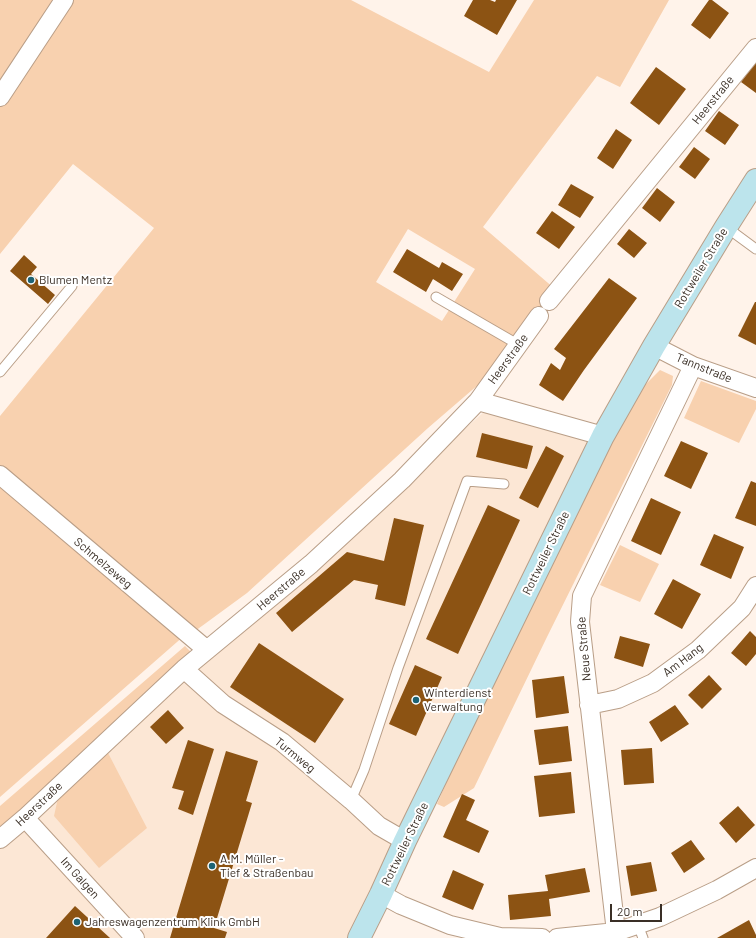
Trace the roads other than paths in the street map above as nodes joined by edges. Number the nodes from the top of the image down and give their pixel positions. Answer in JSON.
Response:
{"nodes":[{"id":1,"x":64,"y":0,"type":"edge"},
{"id":2,"x":756,"y":48,"type":"edge"},
{"id":3,"x":0,"y":97,"type":"edge"},
{"id":4,"x":756,"y":180,"type":"edge"},
{"id":5,"x":726,"y":227,"type":"junction"},
{"id":6,"x":756,"y":250,"type":"edge"},
{"id":7,"x":72,"y":286,"type":"dead end"},
{"id":8,"x":436,"y":297,"type":"dead end"},
{"id":9,"x":549,"y":301,"type":"dead end"},
{"id":10,"x":539,"y":316,"type":"dead end"},
{"id":11,"x":519,"y":345,"type":"junction"},
{"id":12,"x":654,"y":346,"type":"junction"},
{"id":13,"x":693,"y":366,"type":"junction"},
{"id":14,"x":0,"y":372,"type":"edge"},
{"id":15,"x":756,"y":388,"type":"edge"},
{"id":16,"x":478,"y":401,"type":"junction"},
{"id":17,"x":603,"y":436,"type":"junction"},
{"id":18,"x":0,"y":475,"type":"edge"},
{"id":19,"x":504,"y":484,"type":"dead end"},
{"id":20,"x":756,"y":586,"type":"edge"},
{"id":21,"x":207,"y":650,"type":"junction"},
{"id":22,"x":184,"y":669,"type":"junction"},
{"id":23,"x":589,"y":706,"type":"junction"},
{"id":24,"x":351,"y":800,"type":"junction"},
{"id":25,"x":25,"y":818,"type":"junction"},
{"id":26,"x":0,"y":839,"type":"edge"},
{"id":27,"x":406,"y":841,"type":"junction"},
{"id":28,"x":756,"y":868,"type":"edge"},
{"id":29,"x":381,"y":894,"type":"junction"},
{"id":30,"x":640,"y":931,"type":"edge"},
{"id":31,"x":616,"y":932,"type":"junction"},
{"id":32,"x":135,"y":938,"type":"edge"},
{"id":33,"x":359,"y":938,"type":"edge"},
{"id":34,"x":542,"y":938,"type":"edge"},
{"id":35,"x":557,"y":938,"type":"edge"}],
"edges":[{"from":1,"to":3,"type":"street"},
{"from":2,"to":9,"type":"street","name":"Heerstraße"},
{"from":4,"to":5,"type":"street","name":"Rottweiler Straße"},
{"from":5,"to":6,"type":"lane"},
{"from":5,"to":12,"type":"street","name":"Rottweiler Straße"},
{"from":7,"to":14,"type":"lane"},
{"from":8,"to":11,"type":"lane"},
{"from":10,"to":11,"type":"street","name":"Heerstraße"},
{"from":11,"to":16,"type":"street","name":"Heerstraße"},
{"from":12,"to":13,"type":"street","name":"Tannstraße"},
{"from":12,"to":17,"type":"street","name":"Rottweiler Straße"},
{"from":13,"to":15,"type":"street","name":"Tannstraße"},
{"from":13,"to":23,"type":"street","name":"Neue Straße"},
{"from":16,"to":17,"type":"street"},
{"from":16,"to":21,"type":"street","name":"Heerstraße"},
{"from":17,"to":27,"type":"street","name":"Rottweiler Straße"},
{"from":18,"to":21,"type":"street","name":"Schmelzeweg"},
{"from":19,"to":24,"type":"lane"},
{"from":20,"to":23,"type":"street","name":"Am Hang"},
{"from":21,"to":22,"type":"street","name":"Heerstraße"},
{"from":22,"to":24,"type":"street","name":"Turmweg"},
{"from":22,"to":25,"type":"street","name":"Heerstraße"},
{"from":23,"to":31,"type":"street","name":"Neue Straße"},
{"from":24,"to":27,"type":"street","name":"Turmweg"},
{"from":25,"to":26,"type":"street","name":"Heerstraße"},
{"from":25,"to":32,"type":"street","name":"Im Galgen"},
{"from":27,"to":29,"type":"street","name":"Rottweiler Straße"},
{"from":28,"to":30,"type":"street"},
{"from":29,"to":33,"type":"street","name":"Rottweiler Straße"},
{"from":29,"to":34,"type":"street"},
{"from":30,"to":31,"type":"street"},
{"from":31,"to":35,"type":"street"}]}
